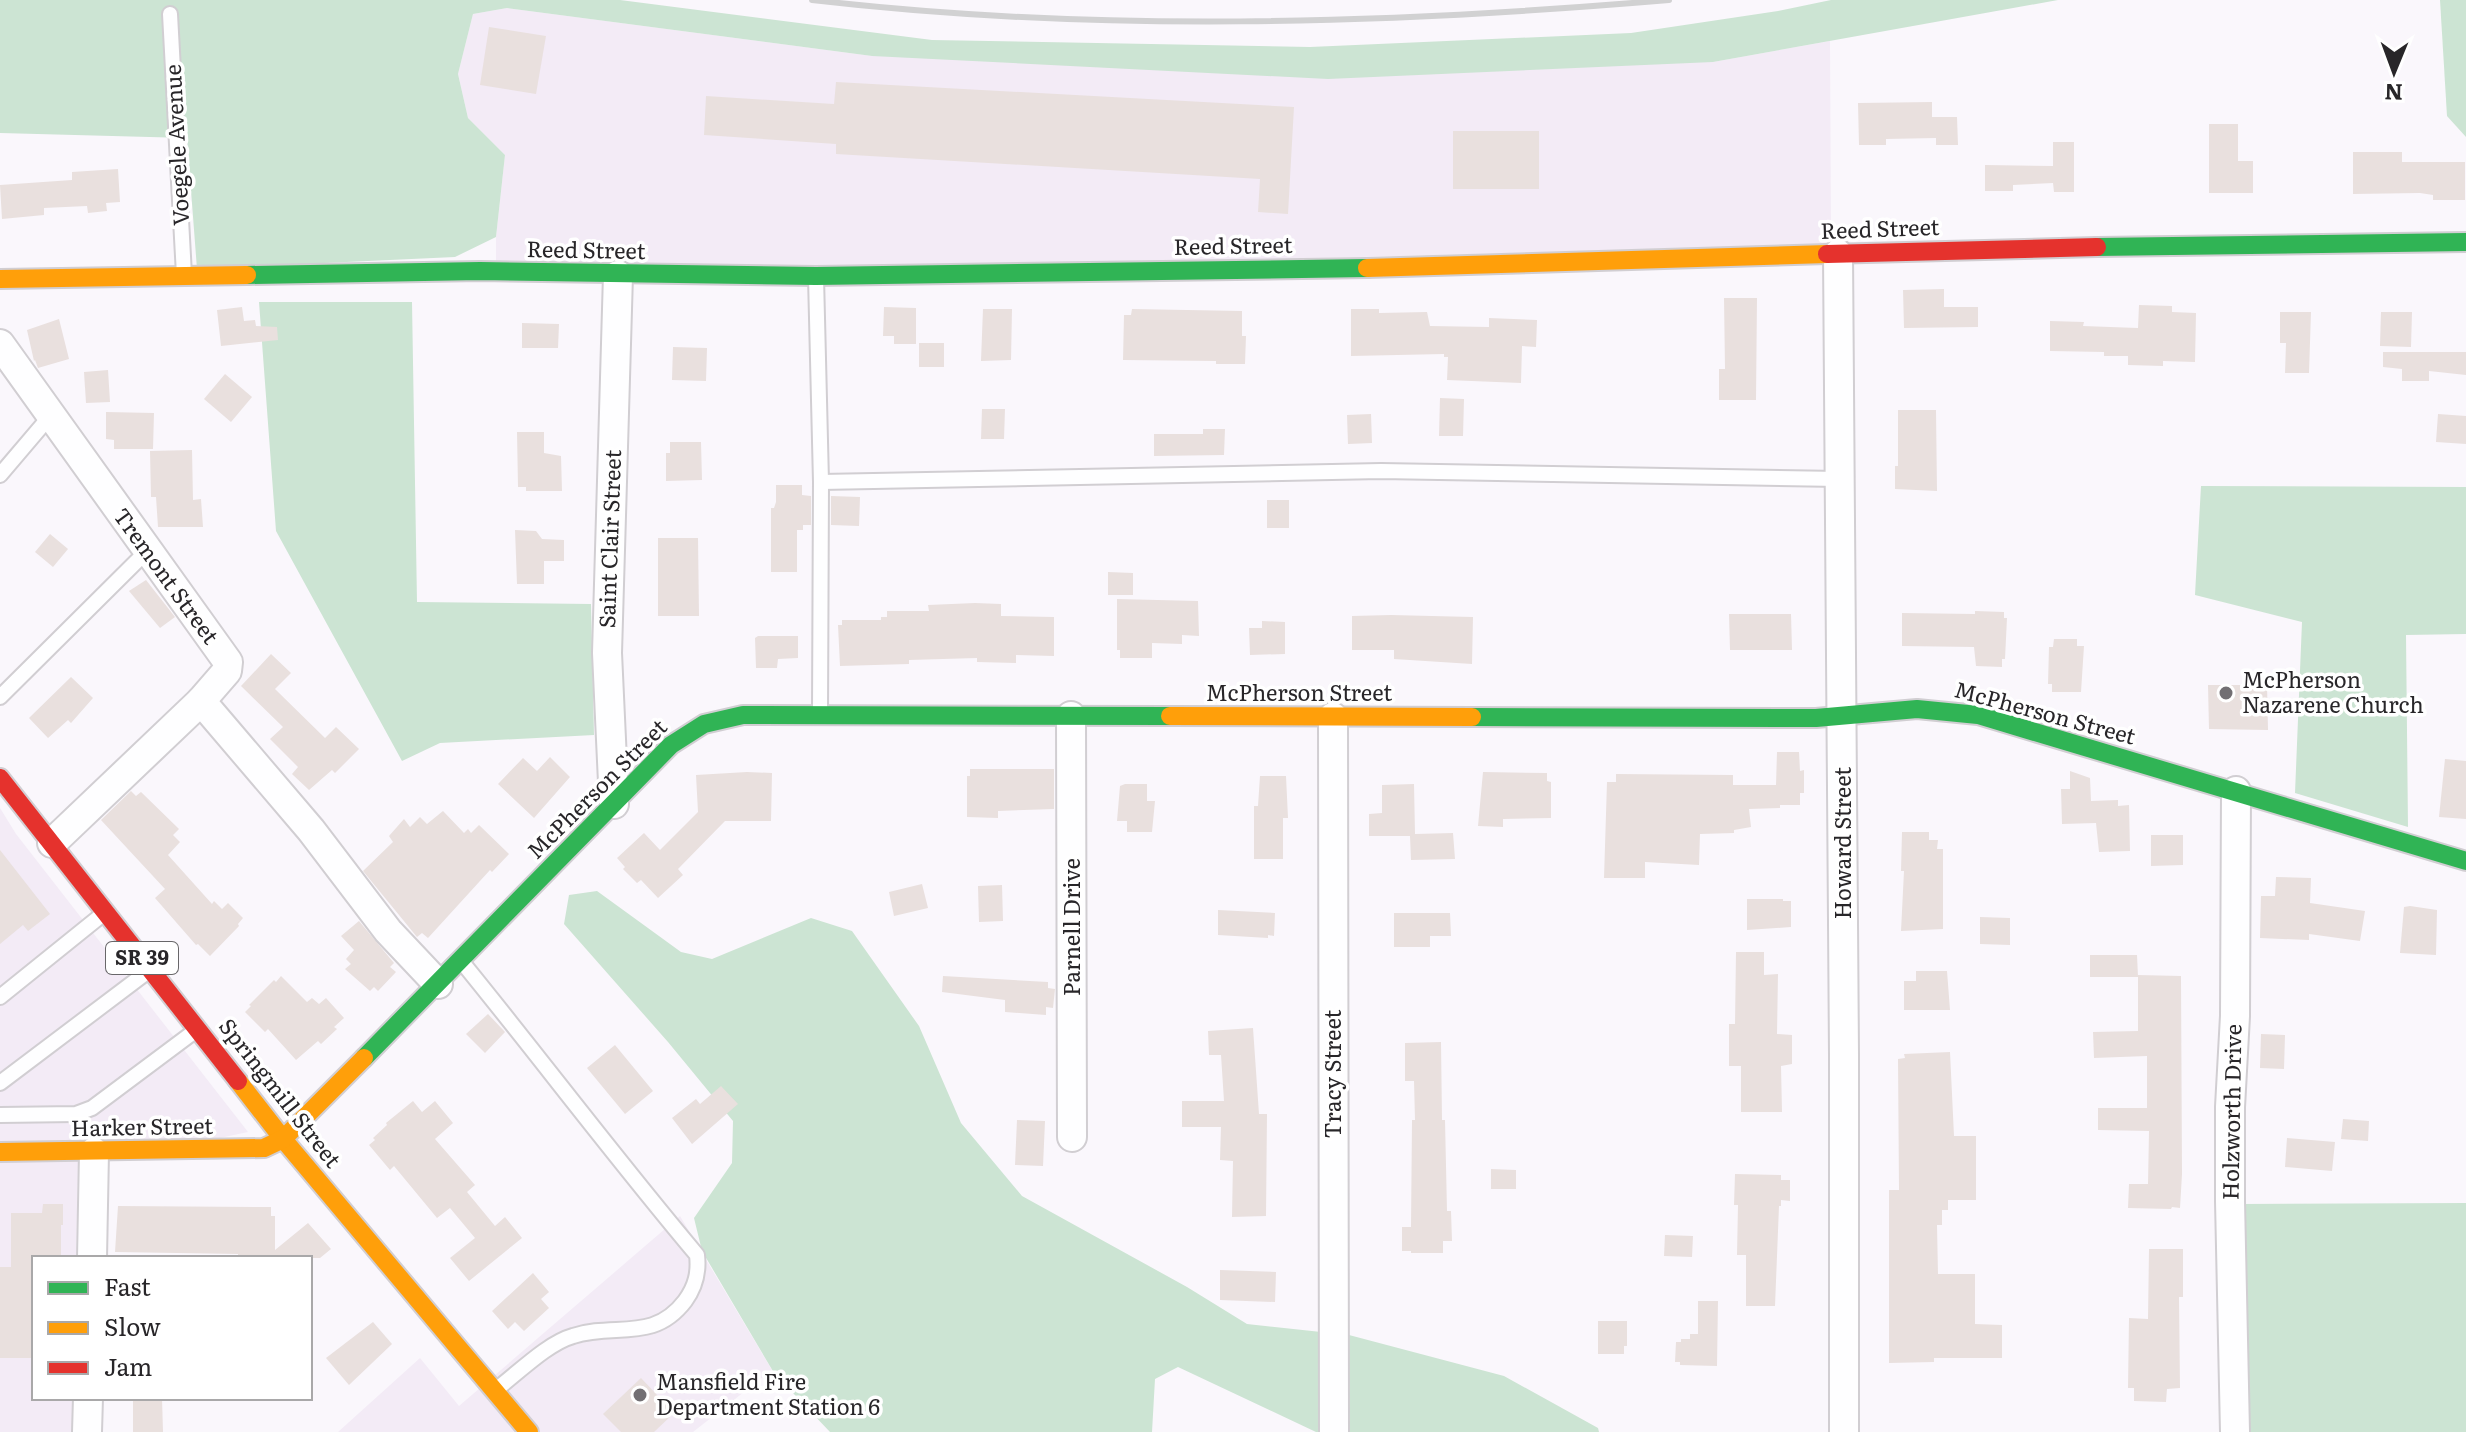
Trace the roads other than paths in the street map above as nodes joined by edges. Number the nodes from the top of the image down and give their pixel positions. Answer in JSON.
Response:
{"nodes":[{"id":1,"x":170,"y":14,"type":"dead end"},
{"id":2,"x":2466,"y":242,"type":"edge"},
{"id":3,"x":1838,"y":254,"type":"junction"},
{"id":4,"x":184,"y":275,"type":"junction"},
{"id":5,"x":618,"y":275,"type":"junction"},
{"id":6,"x":816,"y":276,"type":"junction"},
{"id":7,"x":0,"y":279,"type":"edge"},
{"id":8,"x":0,"y":344,"type":"edge"},
{"id":9,"x":51,"y":415,"type":"junction"},
{"id":10,"x":0,"y":475,"type":"edge"},
{"id":11,"x":1839,"y":479,"type":"junction"},
{"id":12,"x":821,"y":482,"type":"junction"},
{"id":13,"x":148,"y":550,"type":"junction"},
{"id":14,"x":0,"y":697,"type":"edge"},
{"id":15,"x":201,"y":701,"type":"junction"},
{"id":16,"x":1842,"y":714,"type":"junction"},
{"id":17,"x":820,"y":716,"type":"junction"},
{"id":18,"x":1071,"y":716,"type":"junction"},
{"id":19,"x":1333,"y":717,"type":"junction"},
{"id":20,"x":0,"y":778,"type":"edge"},
{"id":21,"x":2236,"y":791,"type":"junction"},
{"id":22,"x":614,"y":804,"type":"junction"},
{"id":23,"x":52,"y":843,"type":"junction"},
{"id":24,"x":2466,"y":861,"type":"edge"},
{"id":25,"x":106,"y":911,"type":"junction"},
{"id":26,"x":461,"y":961,"type":"junction"},
{"id":27,"x":150,"y":969,"type":"junction"},
{"id":28,"x":438,"y":984,"type":"junction"},
{"id":29,"x":0,"y":997,"type":"edge"},
{"id":30,"x":198,"y":1028,"type":"junction"},
{"id":31,"x":0,"y":1083,"type":"edge"},
{"id":32,"x":0,"y":1115,"type":"edge"},
{"id":33,"x":1072,"y":1137,"type":"dead end"},
{"id":34,"x":283,"y":1139,"type":"junction"},
{"id":35,"x":0,"y":1152,"type":"edge"},
{"id":36,"x":94,"y":1152,"type":"junction"},
{"id":37,"x":92,"y":1256,"type":"edge"},
{"id":38,"x":494,"y":1391,"type":"junction"},
{"id":39,"x":88,"y":1400,"type":"edge"},
{"id":40,"x":87,"y":1432,"type":"edge"},
{"id":41,"x":529,"y":1432,"type":"edge"},
{"id":42,"x":1334,"y":1432,"type":"edge"},
{"id":43,"x":1844,"y":1432,"type":"edge"},
{"id":44,"x":2235,"y":1432,"type":"edge"}],
"edges":[{"from":1,"to":4,"type":"lane","name":"Voegele Avenue"},
{"from":2,"to":3,"type":"street","name":"Reed Street"},
{"from":3,"to":6,"type":"street","name":"Reed Street"},
{"from":3,"to":11,"type":"street","name":"Howard Street"},
{"from":4,"to":5,"type":"street","name":"Reed Street"},
{"from":4,"to":7,"type":"street","name":"Reed Street"},
{"from":5,"to":6,"type":"street","name":"Reed Street"},
{"from":5,"to":22,"type":"street","name":"Saint Clair Street"},
{"from":6,"to":12,"type":"lane"},
{"from":8,"to":9,"type":"street","name":"Tremont Street"},
{"from":9,"to":10,"type":"lane"},
{"from":9,"to":13,"type":"street","name":"Tremont Street"},
{"from":11,"to":12,"type":"lane"},
{"from":11,"to":16,"type":"street","name":"Howard Street"},
{"from":12,"to":17,"type":"lane"},
{"from":13,"to":14,"type":"lane"},
{"from":13,"to":15,"type":"street","name":"Tremont Street"},
{"from":15,"to":23,"type":"street"},
{"from":15,"to":28,"type":"street"},
{"from":16,"to":19,"type":"street","name":"McPherson Street"},
{"from":16,"to":21,"type":"street","name":"McPherson Street"},
{"from":16,"to":43,"type":"street","name":"Howard Street"},
{"from":17,"to":18,"type":"street","name":"McPherson Street"},
{"from":17,"to":22,"type":"street","name":"McPherson Street"},
{"from":18,"to":19,"type":"street","name":"McPherson Street"},
{"from":18,"to":33,"type":"street","name":"Parnell Drive"},
{"from":19,"to":42,"type":"street","name":"Tracy Street"},
{"from":20,"to":23,"type":"street","name":"Springmill Street","number":"SR 39"},
{"from":21,"to":24,"type":"street","name":"McPherson Street"},
{"from":21,"to":44,"type":"street","name":"Holzworth Drive"},
{"from":22,"to":26,"type":"street","name":"McPherson Street"},
{"from":23,"to":25,"type":"street","name":"Springmill Street","number":"SR 39"},
{"from":25,"to":27,"type":"street","name":"Springmill Street","number":"SR 39"},
{"from":25,"to":29,"type":"lane"},
{"from":26,"to":28,"type":"street","name":"McPherson Street"},
{"from":26,"to":38,"type":"lane"},
{"from":27,"to":30,"type":"street","name":"Springmill Street","number":"SR 39"},
{"from":27,"to":31,"type":"lane"},
{"from":28,"to":34,"type":"street","name":"McPherson Street"},
{"from":30,"to":32,"type":"lane"},
{"from":30,"to":34,"type":"street","name":"Springmill Street","number":"SR 39"},
{"from":34,"to":36,"type":"street","name":"Harker Street"},
{"from":34,"to":38,"type":"street","name":"Springmill Street","number":"SR 39"},
{"from":35,"to":36,"type":"street","name":"Harker Street"},
{"from":36,"to":37,"type":"street"},
{"from":38,"to":41,"type":"street","name":"Springmill Street","number":"SR 39"},
{"from":39,"to":40,"type":"street"}]}
